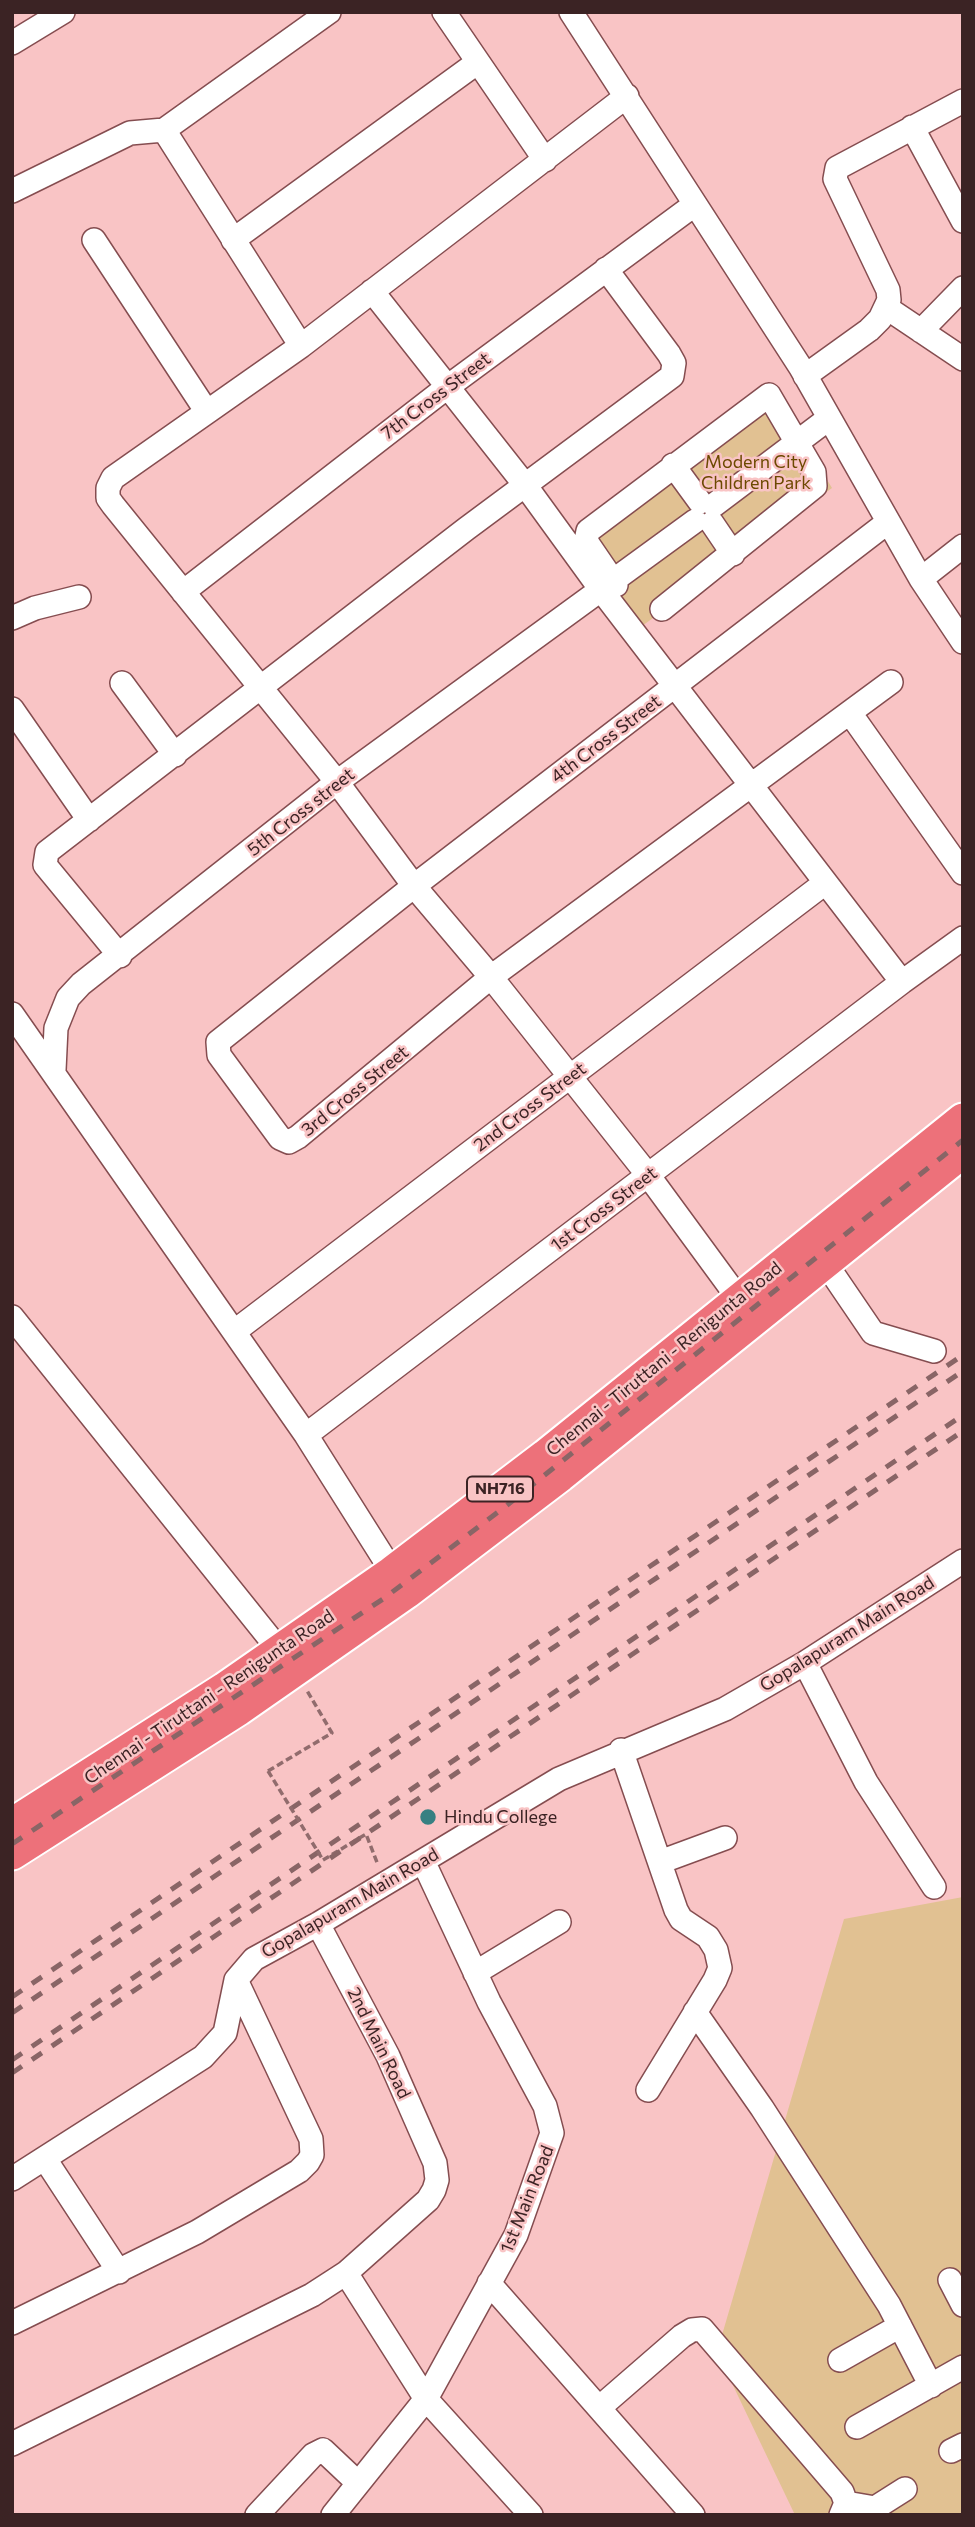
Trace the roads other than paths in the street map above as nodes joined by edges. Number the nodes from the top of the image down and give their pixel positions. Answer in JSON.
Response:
{"nodes":[{"id":1,"x":63,"y":12,"type":"edge"},
{"id":2,"x":329,"y":12,"type":"edge"},
{"id":3,"x":444,"y":12,"type":"edge"},
{"id":4,"x":571,"y":12,"type":"edge"},
{"id":5,"x":12,"y":43,"type":"edge"},
{"id":6,"x":478,"y":62,"type":"junction"},
{"id":7,"x":627,"y":96,"type":"junction"},
{"id":8,"x":963,"y":101,"type":"edge"},
{"id":9,"x":912,"y":127,"type":"junction"},
{"id":10,"x":164,"y":130,"type":"junction"},
{"id":11,"x":545,"y":160,"type":"junction"},
{"id":12,"x":12,"y":191,"type":"edge"},
{"id":13,"x":694,"y":205,"type":"junction"},
{"id":14,"x":963,"y":221,"type":"edge"},
{"id":15,"x":94,"y":240,"type":"dead end"},
{"id":16,"x":233,"y":240,"type":"junction"},
{"id":17,"x":606,"y":269,"type":"junction"},
{"id":18,"x":963,"y":288,"type":"edge"},
{"id":19,"x":372,"y":291,"type":"junction"},
{"id":20,"x":887,"y":308,"type":"junction"},
{"id":21,"x":920,"y":331,"type":"junction"},
{"id":22,"x":301,"y":346,"type":"junction"},
{"id":23,"x":963,"y":359,"type":"edge"},
{"id":24,"x":805,"y":376,"type":"junction"},
{"id":25,"x":446,"y":388,"type":"junction"},
{"id":26,"x":207,"y":412,"type":"junction"},
{"id":27,"x":828,"y":419,"type":"junction"},
{"id":28,"x":795,"y":443,"type":"junction"},
{"id":29,"x":673,"y":465,"type":"junction"},
{"id":30,"x":525,"y":485,"type":"junction"},
{"id":31,"x":705,"y":513,"type":"junction"},
{"id":32,"x":888,"y":522,"type":"junction"},
{"id":33,"x":963,"y":545,"type":"edge"},
{"id":34,"x":733,"y":554,"type":"junction"},
{"id":35,"x":921,"y":579,"type":"junction"},
{"id":36,"x":608,"y":586,"type":"junction"},
{"id":37,"x":183,"y":592,"type":"junction"},
{"id":38,"x":79,"y":597,"type":"dead end"},
{"id":39,"x":662,"y":608,"type":"dead end"},
{"id":40,"x":635,"y":610,"type":"dead end"},
{"id":41,"x":12,"y":618,"type":"edge"},
{"id":42,"x":963,"y":642,"type":"edge"},
{"id":43,"x":891,"y":682,"type":"dead end"},
{"id":44,"x":121,"y":683,"type":"dead end"},
{"id":45,"x":675,"y":687,"type":"junction"},
{"id":46,"x":263,"y":688,"type":"junction"},
{"id":47,"x":12,"y":709,"type":"edge"},
{"id":48,"x":850,"y":712,"type":"junction"},
{"id":49,"x":175,"y":755,"type":"junction"},
{"id":50,"x":337,"y":782,"type":"junction"},
{"id":51,"x":751,"y":786,"type":"junction"},
{"id":52,"x":89,"y":820,"type":"junction"},
{"id":53,"x":963,"y":873,"type":"edge"},
{"id":54,"x":825,"y":883,"type":"junction"},
{"id":55,"x":414,"y":886,"type":"junction"},
{"id":56,"x":963,"y":938,"type":"edge"},
{"id":57,"x":120,"y":956,"type":"junction"},
{"id":58,"x":324,"y":957,"type":"joint"},
{"id":59,"x":491,"y":978,"type":"junction"},
{"id":60,"x":902,"y":982,"type":"junction"},
{"id":61,"x":12,"y":1014,"type":"edge"},
{"id":62,"x":54,"y":1070,"type":"junction"},
{"id":63,"x":570,"y":1076,"type":"junction"},
{"id":64,"x":963,"y":1120,"type":"edge"},
{"id":65,"x":963,"y":1151,"type":"edge"},
{"id":66,"x":648,"y":1175,"type":"junction"},
{"id":67,"x":824,"y":1261,"type":"junction"},
{"id":68,"x":746,"y":1308,"type":"junction"},
{"id":69,"x":12,"y":1317,"type":"edge"},
{"id":70,"x":235,"y":1331,"type":"junction"},
{"id":71,"x":934,"y":1351,"type":"dead end"},
{"id":72,"x":306,"y":1435,"type":"junction"},
{"id":73,"x":963,"y":1561,"type":"edge"},
{"id":74,"x":399,"y":1583,"type":"junction"},
{"id":75,"x":287,"y":1660,"type":"junction"},
{"id":76,"x":804,"y":1663,"type":"junction"},
{"id":77,"x":621,"y":1750,"type":"junction"},
{"id":78,"x":12,"y":1825,"type":"edge"},
{"id":79,"x":725,"y":1838,"type":"dead end"},
{"id":80,"x":12,"y":1853,"type":"edge"},
{"id":81,"x":422,"y":1861,"type":"junction"},
{"id":82,"x":660,"y":1863,"type":"junction"},
{"id":83,"x":934,"y":1887,"type":"dead end"},
{"id":84,"x":559,"y":1922,"type":"dead end"},
{"id":85,"x":318,"y":1924,"type":"junction"},
{"id":86,"x":475,"y":1973,"type":"junction"},
{"id":87,"x":236,"y":1980,"type":"junction"},
{"id":88,"x":695,"y":2012,"type":"junction"},
{"id":89,"x":648,"y":2090,"type":"dead end"},
{"id":90,"x":45,"y":2159,"type":"junction"},
{"id":91,"x":12,"y":2179,"type":"edge"},
{"id":92,"x":120,"y":2272,"type":"junction"},
{"id":93,"x":346,"y":2273,"type":"junction"},
{"id":94,"x":950,"y":2280,"type":"dead end"},
{"id":95,"x":489,"y":2283,"type":"junction"},
{"id":96,"x":963,"y":2305,"type":"edge"},
{"id":97,"x":12,"y":2323,"type":"edge"},
{"id":98,"x":900,"y":2326,"type":"junction"},
{"id":99,"x":840,"y":2360,"type":"dead end"},
{"id":100,"x":963,"y":2367,"type":"edge"},
{"id":101,"x":931,"y":2386,"type":"junction"},
{"id":102,"x":426,"y":2399,"type":"junction"},
{"id":103,"x":599,"y":2408,"type":"junction"},
{"id":104,"x":857,"y":2427,"type":"dead end"},
{"id":105,"x":12,"y":2444,"type":"edge"},
{"id":106,"x":358,"y":2483,"type":"junction"},
{"id":107,"x":905,"y":2489,"type":"dead end"},
{"id":108,"x":843,"y":2509,"type":"edge"},
{"id":109,"x":257,"y":2515,"type":"edge"},
{"id":110,"x":333,"y":2515,"type":"edge"},
{"id":111,"x":531,"y":2515,"type":"edge"},
{"id":112,"x":693,"y":2515,"type":"edge"}],
"edges":[{"from":1,"to":5,"type":"street"},
{"from":2,"to":10,"type":"street"},
{"from":3,"to":6,"type":"street"},
{"from":4,"to":7,"type":"street"},
{"from":6,"to":11,"type":"street"},
{"from":6,"to":16,"type":"street"},
{"from":7,"to":11,"type":"street"},
{"from":7,"to":13,"type":"street"},
{"from":8,"to":9,"type":"street"},
{"from":9,"to":14,"type":"street"},
{"from":9,"to":20,"type":"street"},
{"from":10,"to":12,"type":"street"},
{"from":10,"to":16,"type":"street"},
{"from":11,"to":19,"type":"street"},
{"from":13,"to":17,"type":"street","name":"7th Cross Street"},
{"from":13,"to":24,"type":"street"},
{"from":15,"to":26,"type":"street"},
{"from":16,"to":22,"type":"street"},
{"from":17,"to":25,"type":"street","name":"7th Cross Street"},
{"from":17,"to":30,"type":"street"},
{"from":18,"to":21,"type":"street"},
{"from":19,"to":22,"type":"street"},
{"from":19,"to":25,"type":"street"},
{"from":20,"to":21,"type":"street"},
{"from":20,"to":24,"type":"street"},
{"from":21,"to":23,"type":"street"},
{"from":22,"to":26,"type":"street"},
{"from":24,"to":27,"type":"street"},
{"from":25,"to":30,"type":"street"},
{"from":25,"to":37,"type":"street","name":"7th Cross Street"},
{"from":26,"to":37,"type":"street"},
{"from":27,"to":28,"type":"street","name":"5th Cross street"},
{"from":27,"to":32,"type":"street"},
{"from":28,"to":29,"type":"street"},
{"from":28,"to":31,"type":"street","name":"5th Cross street"},
{"from":28,"to":34,"type":"street"},
{"from":29,"to":31,"type":"street"},
{"from":29,"to":36,"type":"street"},
{"from":30,"to":36,"type":"street"},
{"from":30,"to":46,"type":"street"},
{"from":31,"to":34,"type":"street"},
{"from":31,"to":36,"type":"street","name":"5th Cross street"},
{"from":32,"to":35,"type":"street"},
{"from":32,"to":45,"type":"street","name":"4th Cross Street"},
{"from":33,"to":35,"type":"street"},
{"from":34,"to":39,"type":"street"},
{"from":35,"to":42,"type":"street"},
{"from":36,"to":40,"type":"street"},
{"from":36,"to":45,"type":"street"},
{"from":36,"to":50,"type":"street","name":"5th Cross street"},
{"from":37,"to":46,"type":"street"},
{"from":38,"to":41,"type":"street"},
{"from":43,"to":48,"type":"street"},
{"from":44,"to":49,"type":"street"},
{"from":45,"to":51,"type":"street"},
{"from":45,"to":55,"type":"street","name":"4th Cross Street"},
{"from":46,"to":49,"type":"street"},
{"from":46,"to":50,"type":"street"},
{"from":47,"to":52,"type":"street"},
{"from":48,"to":51,"type":"street"},
{"from":48,"to":53,"type":"street"},
{"from":49,"to":52,"type":"street"},
{"from":50,"to":55,"type":"street"},
{"from":50,"to":57,"type":"street","name":"5th Cross street"},
{"from":51,"to":54,"type":"street"},
{"from":51,"to":59,"type":"street"},
{"from":52,"to":57,"type":"street"},
{"from":54,"to":60,"type":"street"},
{"from":54,"to":63,"type":"street","name":"2nd Cross Street"},
{"from":55,"to":58,"type":"street","name":"4th Cross Street"},
{"from":55,"to":59,"type":"street"},
{"from":56,"to":60,"type":"street","name":"1st Cross Street"},
{"from":57,"to":62,"type":"street","name":"5th Cross street"},
{"from":58,"to":59,"type":"street","name":"3rd Cross Street"},
{"from":59,"to":63,"type":"street"},
{"from":60,"to":66,"type":"street","name":"1st Cross Street"},
{"from":61,"to":62,"type":"street"},
{"from":62,"to":70,"type":"street"},
{"from":63,"to":66,"type":"street"},
{"from":63,"to":70,"type":"street","name":"2nd Cross Street"},
{"from":64,"to":68,"type":"highway","name":"Chennai - Tiruttani - Renigunta Road","number":"NH716"},
{"from":65,"to":67,"type":"highway","name":"Chennai - Tiruttani - Renigunta Road","number":"NH716"},
{"from":66,"to":68,"type":"street"},
{"from":66,"to":72,"type":"street","name":"1st Cross Street"},
{"from":67,"to":68,"type":"highway","name":"Chennai - Tiruttani - Renigunta Road","number":"NH716"},
{"from":67,"to":71,"type":"street"},
{"from":68,"to":74,"type":"highway","name":"Chennai - Tiruttani - Renigunta Road","number":"NH716"},
{"from":69,"to":75,"type":"street"},
{"from":70,"to":72,"type":"street"},
{"from":72,"to":74,"type":"street"},
{"from":73,"to":76,"type":"street","name":"Gopalapuram Main Road"},
{"from":74,"to":75,"type":"highway","name":"Chennai - Tiruttani - Renigunta Road","number":"NH716"},
{"from":75,"to":78,"type":"highway","name":"Chennai - Tiruttani - Renigunta Road","number":"NH716"},
{"from":75,"to":80,"type":"highway","name":"Chennai - Tiruttani - Renigunta Road","number":"NH716"},
{"from":76,"to":77,"type":"street","name":"Gopalapuram Main Road"},
{"from":76,"to":83,"type":"street"},
{"from":77,"to":81,"type":"street","name":"Gopalapuram Main Road"},
{"from":77,"to":82,"type":"street"},
{"from":79,"to":82,"type":"street"},
{"from":81,"to":85,"type":"street","name":"Gopalapuram Main Road"},
{"from":81,"to":86,"type":"street","name":"1st Main Road"},
{"from":82,"to":88,"type":"street"},
{"from":84,"to":86,"type":"street"},
{"from":85,"to":87,"type":"street","name":"Gopalapuram Main Road"},
{"from":85,"to":93,"type":"street","name":"2nd Main Road"},
{"from":86,"to":95,"type":"street","name":"1st Main Road"},
{"from":87,"to":90,"type":"street"},
{"from":87,"to":92,"type":"street"},
{"from":88,"to":89,"type":"street"},
{"from":88,"to":98,"type":"street"},
{"from":90,"to":91,"type":"street"},
{"from":90,"to":92,"type":"street"},
{"from":92,"to":97,"type":"street"},
{"from":93,"to":102,"type":"street"},
{"from":93,"to":105,"type":"street"},
{"from":94,"to":96,"type":"street"},
{"from":95,"to":102,"type":"street","name":"1st Main Road"},
{"from":95,"to":103,"type":"street"},
{"from":98,"to":99,"type":"street"},
{"from":98,"to":101,"type":"street"},
{"from":100,"to":101,"type":"street"},
{"from":101,"to":104,"type":"street"},
{"from":102,"to":106,"type":"street","name":"1st Main Road"},
{"from":102,"to":111,"type":"street"},
{"from":103,"to":108,"type":"street"},
{"from":103,"to":112,"type":"street"},
{"from":106,"to":109,"type":"street"},
{"from":106,"to":110,"type":"street","name":"1st Main Road"},
{"from":107,"to":108,"type":"street"}]}
